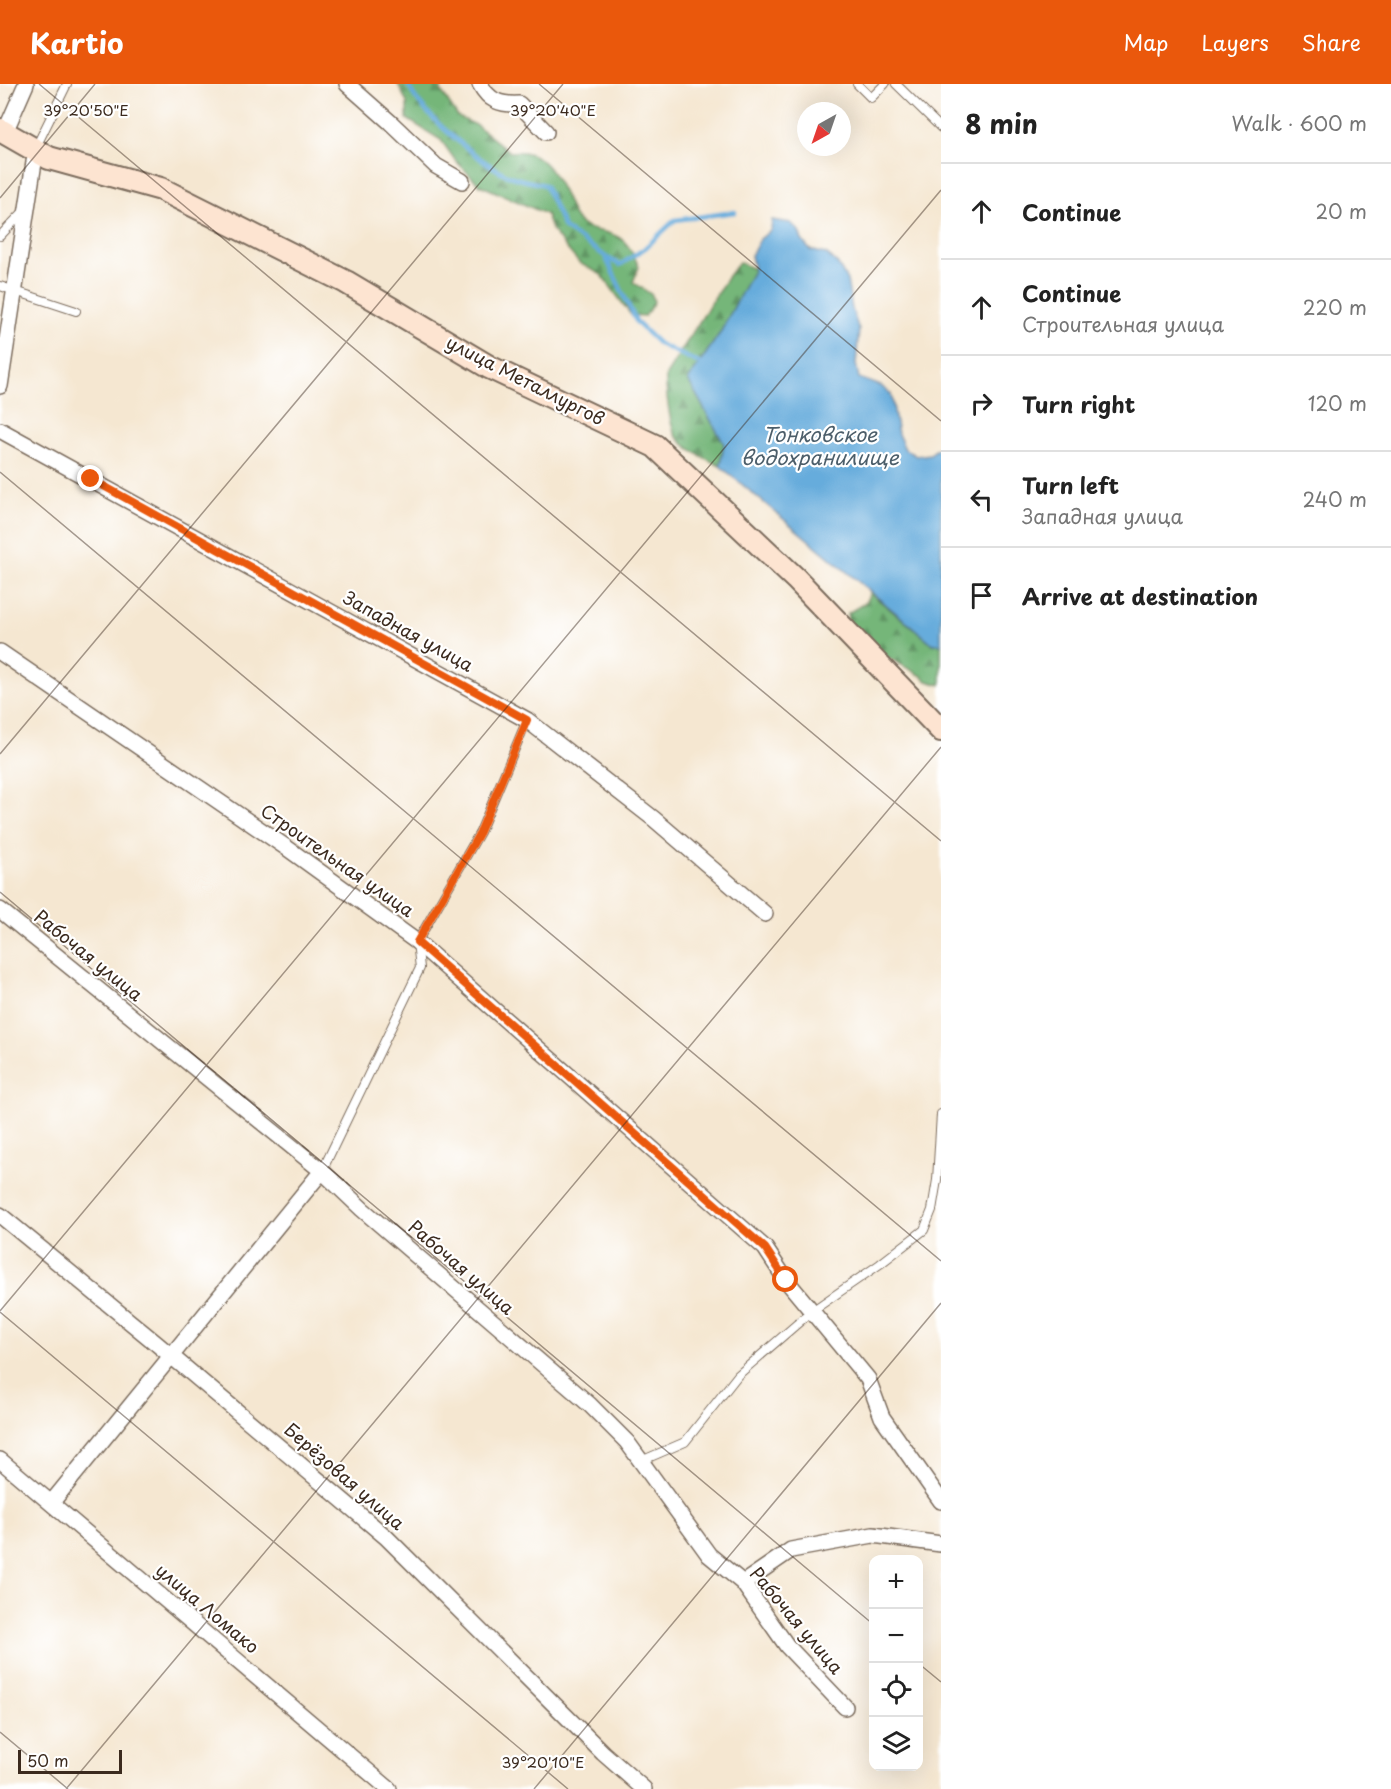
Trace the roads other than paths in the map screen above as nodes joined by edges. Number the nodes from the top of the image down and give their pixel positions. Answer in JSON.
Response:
{"nodes":[{"id":1,"x":26,"y":84,"type":"edge"},
{"id":2,"x":67,"y":84,"type":"edge"},
{"id":3,"x":347,"y":84,"type":"edge"},
{"id":4,"x":480,"y":84,"type":"edge"},
{"id":5,"x":857,"y":84,"type":"edge"},
{"id":6,"x":885,"y":84,"type":"edge"},
{"id":7,"x":896,"y":84,"type":"edge"},
{"id":8,"x":941,"y":128,"type":"edge"},
{"id":9,"x":2,"y":131,"type":"edge"},
{"id":10,"x":546,"y":132,"type":"dead end"},
{"id":11,"x":36,"y":149,"type":"junction"},
{"id":12,"x":462,"y":181,"type":"dead end"},
{"id":13,"x":27,"y":208,"type":"junction"},
{"id":14,"x":0,"y":236,"type":"edge"},
{"id":15,"x":7,"y":288,"type":"edge"},
{"id":16,"x":76,"y":311,"type":"dead end"},
{"id":17,"x":0,"y":386,"type":"edge"},
{"id":18,"x":0,"y":430,"type":"edge"},
{"id":19,"x":0,"y":652,"type":"edge"},
{"id":20,"x":527,"y":720,"type":"junction"},
{"id":21,"x":941,"y":730,"type":"edge"},
{"id":22,"x":0,"y":910,"type":"edge"},
{"id":23,"x":765,"y":914,"type":"dead end"},
{"id":24,"x":417,"y":942,"type":"junction"},
{"id":25,"x":941,"y":1114,"type":"edge"},
{"id":26,"x":322,"y":1170,"type":"junction"},
{"id":27,"x":0,"y":1215,"type":"edge"},
{"id":28,"x":812,"y":1311,"type":"junction"},
{"id":29,"x":172,"y":1356,"type":"junction"},
{"id":30,"x":0,"y":1460,"type":"edge"},
{"id":31,"x":641,"y":1461,"type":"junction"},
{"id":32,"x":941,"y":1501,"type":"edge"},
{"id":33,"x":52,"y":1502,"type":"junction"},
{"id":34,"x":941,"y":1544,"type":"edge"},
{"id":35,"x":743,"y":1583,"type":"junction"},
{"id":36,"x":845,"y":1707,"type":"dead end"},
{"id":37,"x":389,"y":1789,"type":"edge"},
{"id":38,"x":644,"y":1789,"type":"edge"}],
"edges":[{"from":1,"to":9,"type":"street"},
{"from":2,"to":11,"type":"lane"},
{"from":3,"to":12,"type":"street"},
{"from":4,"to":10,"type":"street"},
{"from":5,"to":6,"type":"lane"},
{"from":7,"to":8,"type":"lane"},
{"from":9,"to":11,"type":"street","name":"улица Металлургов"},
{"from":11,"to":13,"type":"street"},
{"from":11,"to":21,"type":"street","name":"улица Металлургов"},
{"from":13,"to":14,"type":"lane"},
{"from":13,"to":15,"type":"street"},
{"from":15,"to":16,"type":"lane"},
{"from":15,"to":17,"type":"street"},
{"from":18,"to":20,"type":"street","name":"Западная улица"},
{"from":19,"to":24,"type":"street","name":"Строительная улица"},
{"from":20,"to":23,"type":"street","name":"Западная улица"},
{"from":20,"to":24,"type":"lane"},
{"from":22,"to":26,"type":"street","name":"Рабочая улица"},
{"from":24,"to":26,"type":"lane"},
{"from":24,"to":28,"type":"street","name":"Строительная улица"},
{"from":25,"to":28,"type":"lane"},
{"from":26,"to":29,"type":"street"},
{"from":26,"to":31,"type":"street","name":"Рабочая улица"},
{"from":27,"to":29,"type":"street","name":"Берёзовая улица"},
{"from":28,"to":31,"type":"lane"},
{"from":28,"to":32,"type":"street","name":"Строительная улица"},
{"from":29,"to":33,"type":"street"},
{"from":29,"to":38,"type":"street","name":"Берёзовая улица"},
{"from":30,"to":33,"type":"street","name":"улица Ломако"},
{"from":31,"to":35,"type":"street","name":"Рабочая улица"},
{"from":33,"to":37,"type":"street","name":"улица Ломако"},
{"from":34,"to":35,"type":"street"},
{"from":35,"to":36,"type":"street","name":"Рабочая улица"}]}
